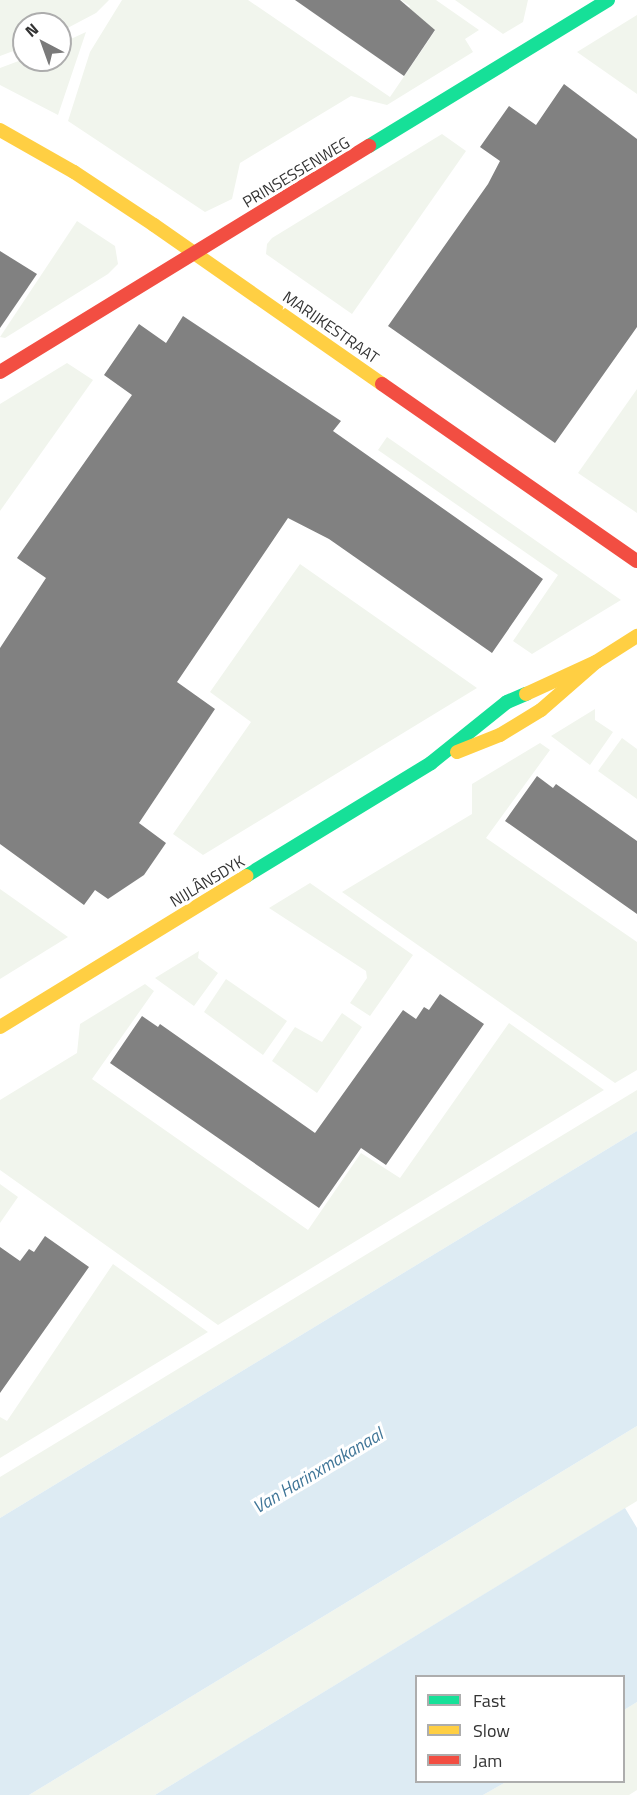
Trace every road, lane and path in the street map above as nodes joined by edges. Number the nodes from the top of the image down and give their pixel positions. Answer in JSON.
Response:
{"nodes":[{"id":1,"x":608,"y":0,"type":"edge"},
{"id":2,"x":0,"y":130,"type":"edge"},
{"id":3,"x":195,"y":253,"type":"junction"},
{"id":4,"x":0,"y":372,"type":"edge"},
{"id":5,"x":637,"y":561,"type":"edge"},
{"id":6,"x":637,"y":636,"type":"edge"},
{"id":7,"x":596,"y":662,"type":"junction"},
{"id":8,"x":431,"y":763,"type":"junction"},
{"id":9,"x":0,"y":1027,"type":"edge"}],
"edges":[{"from":1,"to":3,"type":"street","name":"PRINSESSENWEG"},
{"from":2,"to":3,"type":"street","name":"MARIJKESTRAAT"},
{"from":3,"to":4,"type":"street","name":"PRINSESSENWEG"},
{"from":3,"to":5,"type":"street","name":"MARIJKESTRAAT"},
{"from":6,"to":7,"type":"street","name":"NIJLÂNSDYK"},
{"from":7,"to":8,"type":"street","name":"NIJLÂNSDYK"},
{"from":7,"to":8,"type":"street","name":"NIJLÂNSDYK"},
{"from":8,"to":9,"type":"street","name":"NIJLÂNSDYK"}]}
